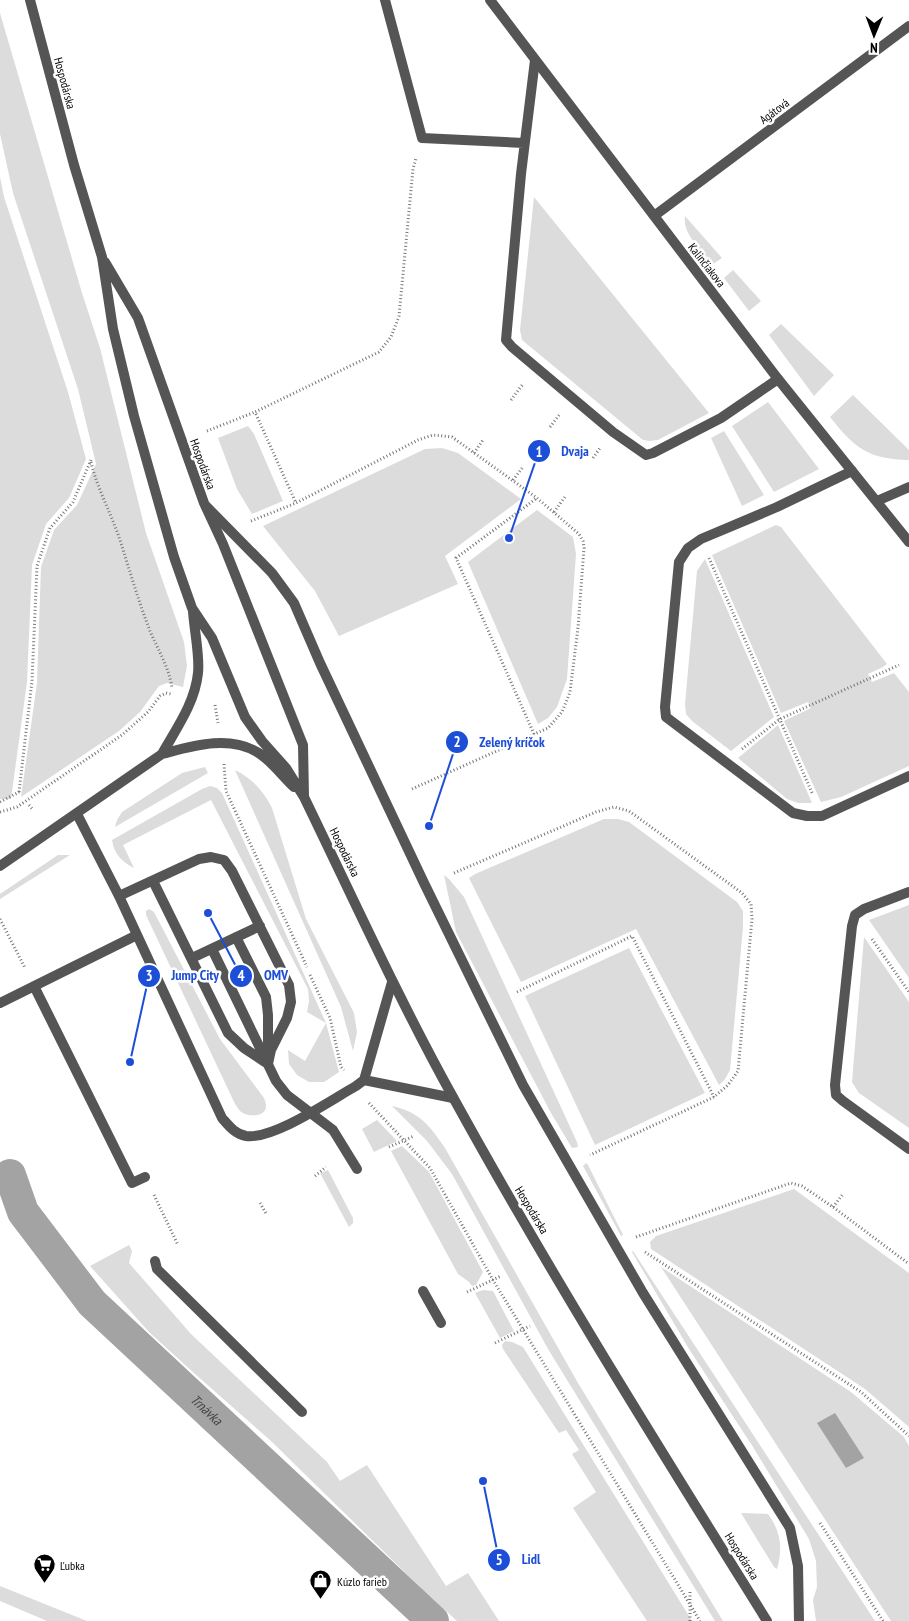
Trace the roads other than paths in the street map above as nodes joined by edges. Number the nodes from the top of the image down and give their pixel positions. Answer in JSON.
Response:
{"nodes":[{"id":1,"x":30,"y":0,"type":"edge"},
{"id":2,"x":385,"y":0,"type":"edge"},
{"id":3,"x":490,"y":0,"type":"edge"},
{"id":4,"x":909,"y":26,"type":"edge"},
{"id":5,"x":535,"y":60,"type":"junction"},
{"id":6,"x":524,"y":143,"type":"junction"},
{"id":7,"x":654,"y":216,"type":"junction"},
{"id":8,"x":102,"y":258,"type":"junction"},
{"id":9,"x":778,"y":379,"type":"junction"},
{"id":10,"x":852,"y":470,"type":"junction"},
{"id":11,"x":909,"y":487,"type":"edge"},
{"id":12,"x":877,"y":502,"type":"junction"},
{"id":13,"x":204,"y":503,"type":"junction"},
{"id":14,"x":909,"y":542,"type":"edge"},
{"id":15,"x":192,"y":608,"type":"junction"},
{"id":16,"x":162,"y":754,"type":"junction"},
{"id":17,"x":909,"y":776,"type":"edge"},
{"id":18,"x":304,"y":797,"type":"junction"},
{"id":19,"x":77,"y":814,"type":"junction"},
{"id":20,"x":0,"y":866,"type":"edge"},
{"id":21,"x":153,"y":881,"type":"junction"},
{"id":22,"x":909,"y":892,"type":"edge"},
{"id":23,"x":119,"y":896,"type":"junction"},
{"id":24,"x":260,"y":926,"type":"junction"},
{"id":25,"x":137,"y":935,"type":"junction"},
{"id":26,"x":236,"y":938,"type":"junction"},
{"id":27,"x":212,"y":949,"type":"junction"},
{"id":28,"x":192,"y":958,"type":"junction"},
{"id":29,"x":392,"y":982,"type":"junction"},
{"id":30,"x":34,"y":986,"type":"junction"},
{"id":31,"x":0,"y":1003,"type":"edge"},
{"id":32,"x":268,"y":1064,"type":"junction"},
{"id":33,"x":364,"y":1080,"type":"junction"},
{"id":34,"x":453,"y":1098,"type":"junction"},
{"id":35,"x":310,"y":1112,"type":"junction"},
{"id":36,"x":909,"y":1149,"type":"edge"},
{"id":37,"x":357,"y":1169,"type":"dead end"},
{"id":38,"x":145,"y":1177,"type":"road end"},
{"id":39,"x":155,"y":1261,"type":"dead end"},
{"id":40,"x":423,"y":1291,"type":"dead end"},
{"id":41,"x":441,"y":1323,"type":"dead end"},
{"id":42,"x":302,"y":1412,"type":"dead end"},
{"id":43,"x":767,"y":1621,"type":"edge"},
{"id":44,"x":799,"y":1621,"type":"edge"}],
"edges":[{"from":1,"to":8,"type":"street","name":"Hospodárska"},
{"from":2,"to":6,"type":"street"},
{"from":3,"to":5,"type":"street","name":"Kalinčiakova"},
{"from":4,"to":7,"type":"street","name":"Agátová"},
{"from":5,"to":6,"type":"street"},
{"from":5,"to":7,"type":"street","name":"Kalinčiakova"},
{"from":6,"to":9,"type":"street"},
{"from":7,"to":9,"type":"street","name":"Kalinčiakova"},
{"from":8,"to":13,"type":"street","name":"Hospodárska"},
{"from":8,"to":15,"type":"street","name":"Hospodárska"},
{"from":9,"to":10,"type":"street","name":"Kalinčiakova"},
{"from":10,"to":12,"type":"street","name":"Kalinčiakova"},
{"from":10,"to":17,"type":"street"},
{"from":11,"to":12,"type":"street"},
{"from":12,"to":14,"type":"street","name":"Kalinčiakova"},
{"from":13,"to":18,"type":"street","name":"Hospodárska"},
{"from":13,"to":44,"type":"street"},
{"from":15,"to":16,"type":"street","name":"Hospodárska"},
{"from":15,"to":18,"type":"street","name":"Hospodárska"},
{"from":16,"to":18,"type":"street"},
{"from":16,"to":19,"type":"street"},
{"from":18,"to":29,"type":"street","name":"Hospodárska"},
{"from":19,"to":20,"type":"street"},
{"from":19,"to":23,"type":"street"},
{"from":21,"to":23,"type":"street"},
{"from":21,"to":24,"type":"street"},
{"from":21,"to":28,"type":"street"},
{"from":22,"to":36,"type":"street"},
{"from":23,"to":25,"type":"street"},
{"from":24,"to":26,"type":"street"},
{"from":24,"to":32,"type":"street"},
{"from":25,"to":30,"type":"street"},
{"from":25,"to":35,"type":"street"},
{"from":26,"to":27,"type":"street"},
{"from":26,"to":32,"type":"street"},
{"from":27,"to":28,"type":"street"},
{"from":27,"to":32,"type":"street"},
{"from":28,"to":32,"type":"street"},
{"from":29,"to":33,"type":"street"},
{"from":29,"to":34,"type":"street","name":"Hospodárska"},
{"from":30,"to":31,"type":"street"},
{"from":30,"to":38,"type":"street"},
{"from":32,"to":35,"type":"street"},
{"from":33,"to":34,"type":"street"},
{"from":33,"to":35,"type":"street"},
{"from":34,"to":43,"type":"street","name":"Hospodárska"},
{"from":35,"to":37,"type":"street"},
{"from":39,"to":42,"type":"street"},
{"from":40,"to":41,"type":"street"}]}
